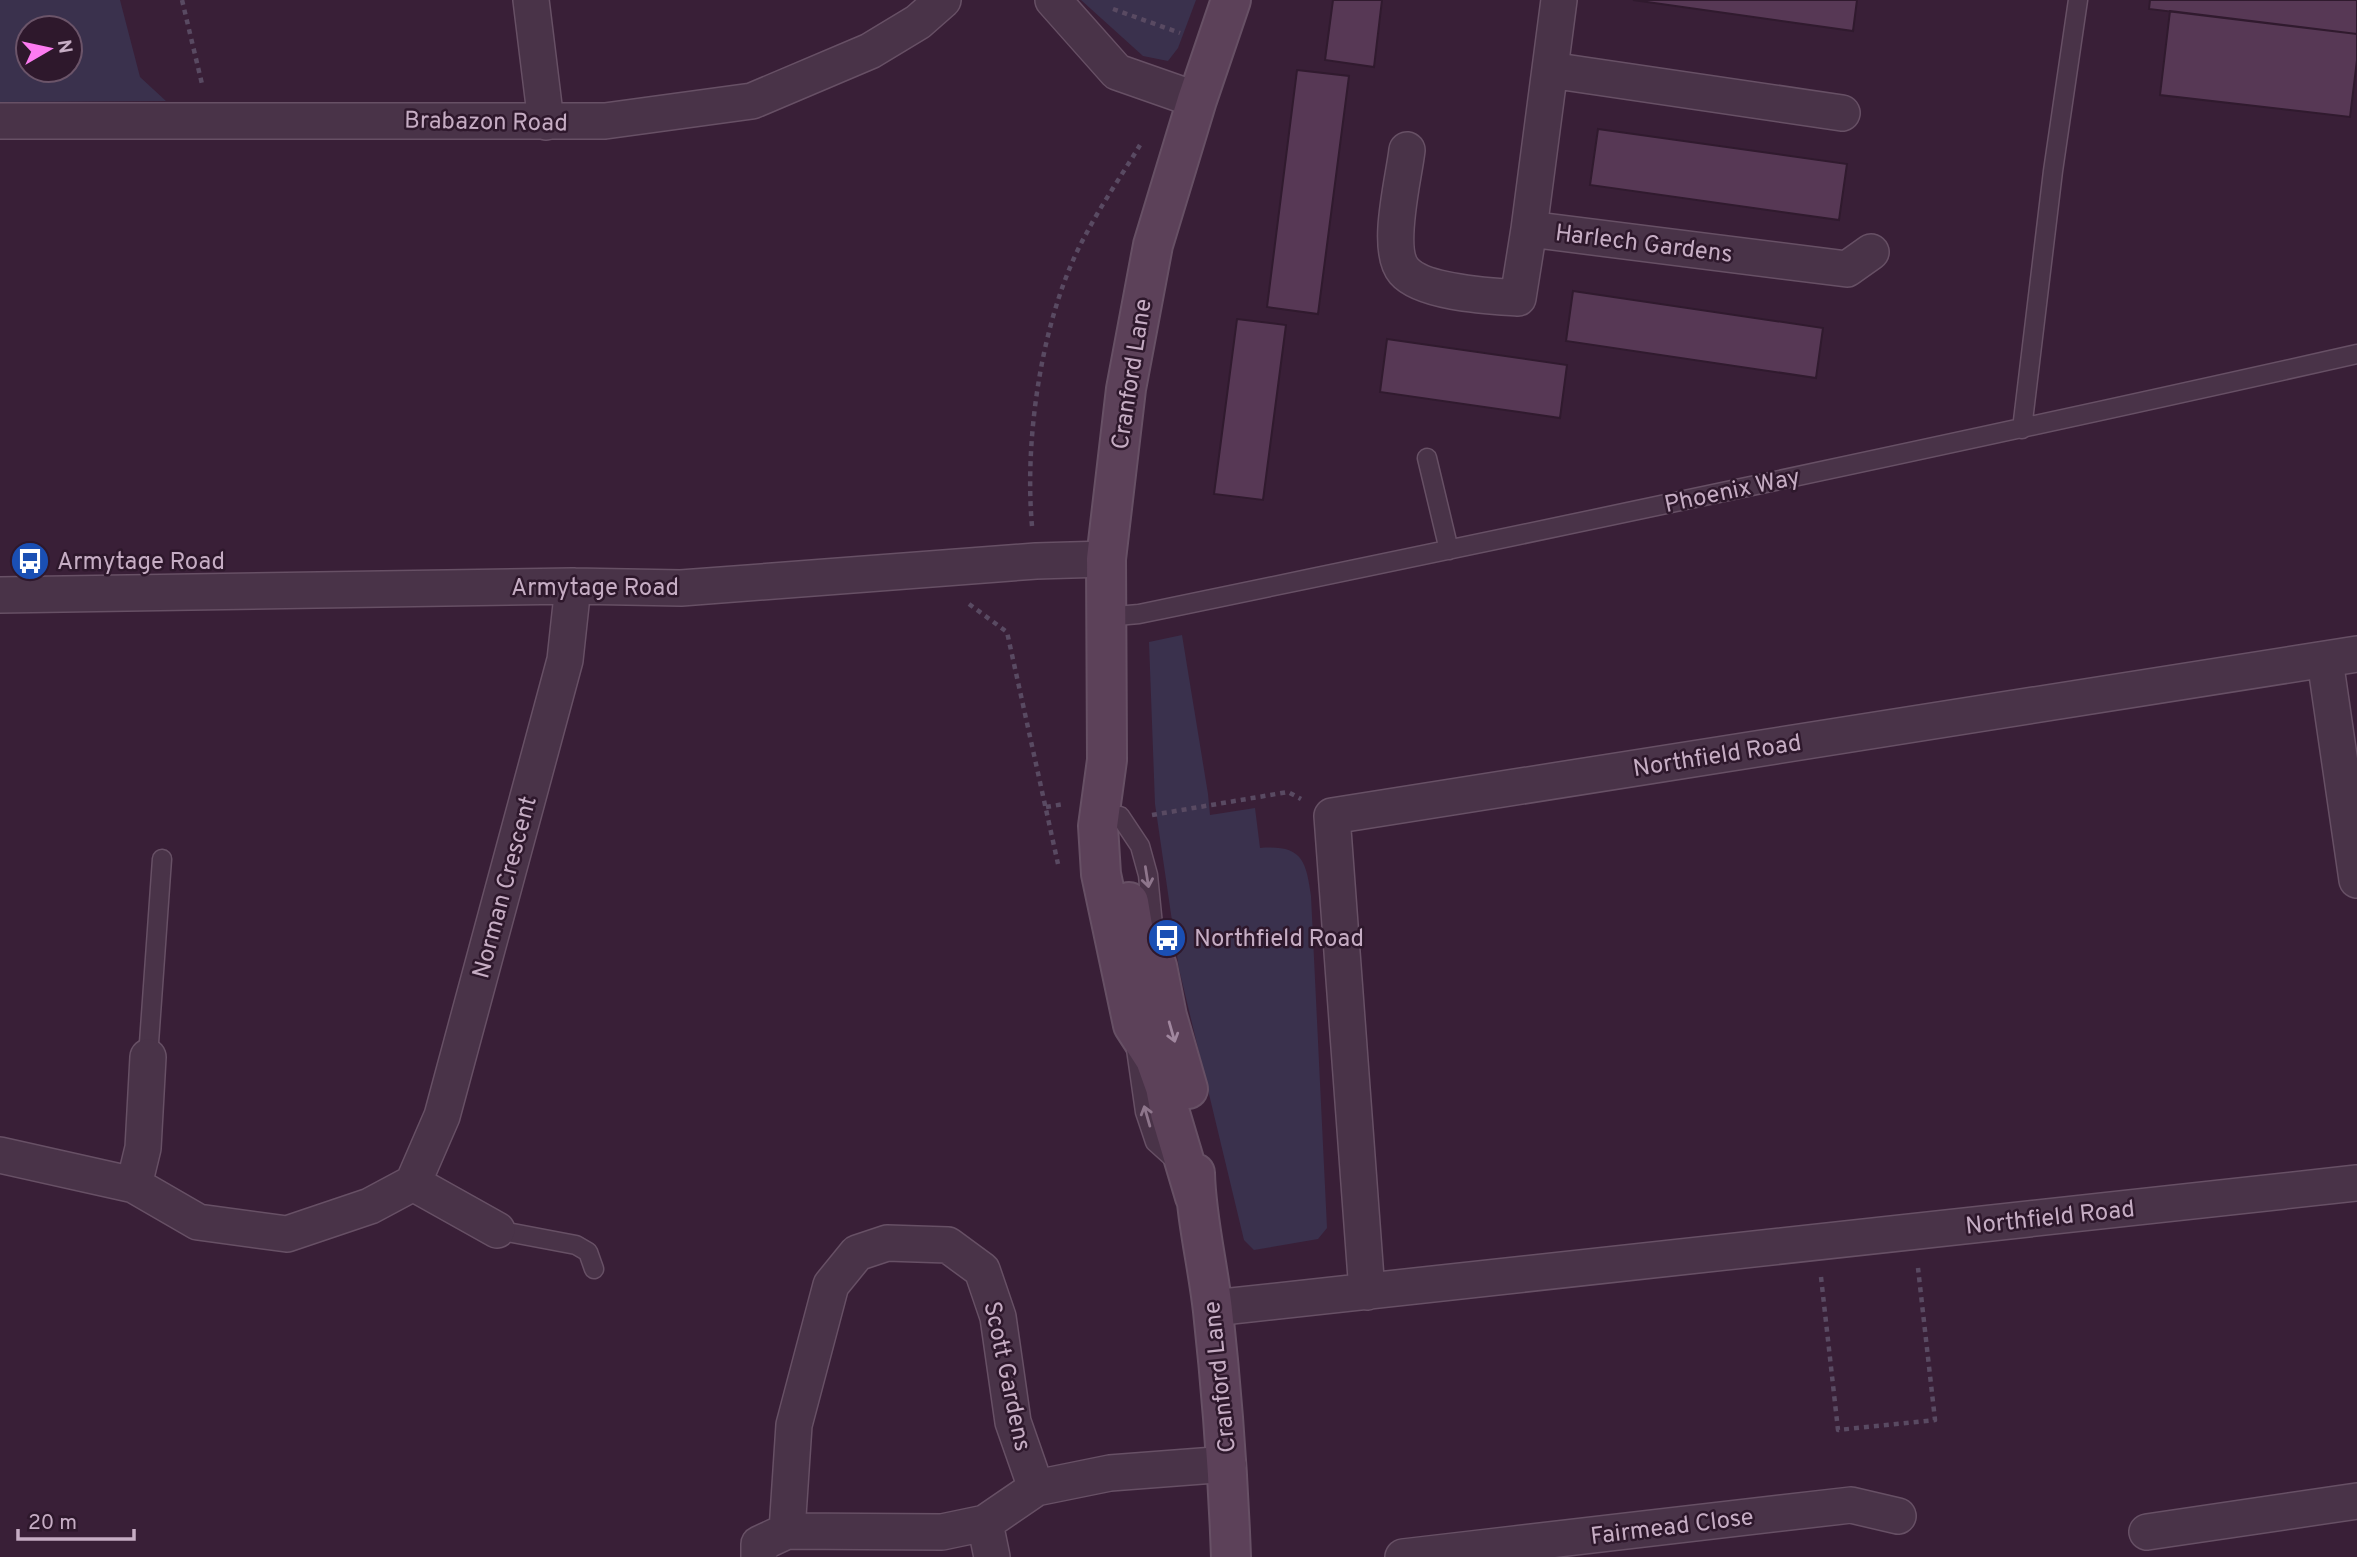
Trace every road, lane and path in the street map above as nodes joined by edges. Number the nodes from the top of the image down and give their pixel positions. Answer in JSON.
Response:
{"nodes":[{"id":1,"x":182,"y":0,"type":"edge"},
{"id":2,"x":531,"y":0,"type":"edge"},
{"id":3,"x":943,"y":0,"type":"edge"},
{"id":4,"x":1053,"y":0,"type":"edge"},
{"id":5,"x":1231,"y":0,"type":"edge"},
{"id":6,"x":1559,"y":0,"type":"edge"},
{"id":7,"x":2078,"y":0,"type":"edge"},
{"id":8,"x":1107,"y":6,"type":"dead end"},
{"id":9,"x":1219,"y":38,"type":"junction"},
{"id":10,"x":1550,"y":70,"type":"junction"},
{"id":11,"x":1197,"y":100,"type":"junction"},
{"id":12,"x":1842,"y":113,"type":"dead end"},
{"id":13,"x":210,"y":120,"type":"junction"},
{"id":14,"x":0,"y":121,"type":"edge"},
{"id":15,"x":546,"y":122,"type":"junction"},
{"id":16,"x":1141,"y":144,"type":"dead end"},
{"id":17,"x":1407,"y":150,"type":"dead end"},
{"id":18,"x":1529,"y":229,"type":"junction"},
{"id":19,"x":1871,"y":252,"type":"dead end"},
{"id":20,"x":2357,"y":354,"type":"edge"},
{"id":21,"x":2022,"y":429,"type":"junction"},
{"id":22,"x":1427,"y":458,"type":"dead end"},
{"id":23,"x":1449,"y":550,"type":"junction"},
{"id":24,"x":1106,"y":559,"type":"junction"},
{"id":25,"x":1035,"y":561,"type":"junction"},
{"id":26,"x":945,"y":568,"type":"junction"},
{"id":27,"x":573,"y":586,"type":"junction"},
{"id":28,"x":0,"y":595,"type":"edge"},
{"id":29,"x":1105,"y":617,"type":"junction"},
{"id":30,"x":2341,"y":657,"type":"edge"},
{"id":31,"x":1107,"y":760,"type":"junction"},
{"id":32,"x":1120,"y":816,"type":"junction"},
{"id":33,"x":1332,"y":816,"type":"junction"},
{"id":34,"x":162,"y":859,"type":"dead end"},
{"id":35,"x":1060,"y":873,"type":"dead end"},
{"id":36,"x":2357,"y":880,"type":"edge"},
{"id":37,"x":148,"y":1058,"type":"joint"},
{"id":38,"x":0,"y":1155,"type":"edge"},
{"id":39,"x":413,"y":1182,"type":"junction"},
{"id":40,"x":1191,"y":1183,"type":"junction"},
{"id":41,"x":2357,"y":1183,"type":"edge"},
{"id":42,"x":134,"y":1185,"type":"junction"},
{"id":43,"x":497,"y":1230,"type":"joint"},
{"id":44,"x":1914,"y":1233,"type":"junction"},
{"id":45,"x":1817,"y":1243,"type":"junction"},
{"id":46,"x":594,"y":1269,"type":"dead end"},
{"id":47,"x":1367,"y":1292,"type":"junction"},
{"id":48,"x":1213,"y":1308,"type":"junction"},
{"id":49,"x":1228,"y":1464,"type":"junction"},
{"id":50,"x":1035,"y":1488,"type":"junction"},
{"id":51,"x":2357,"y":1501,"type":"edge"},
{"id":52,"x":1898,"y":1516,"type":"dead end"},
{"id":53,"x":985,"y":1523,"type":"junction"},
{"id":54,"x":787,"y":1531,"type":"junction"},
{"id":55,"x":2147,"y":1532,"type":"dead end"},
{"id":56,"x":759,"y":1557,"type":"edge"},
{"id":57,"x":992,"y":1557,"type":"edge"},
{"id":58,"x":1231,"y":1557,"type":"edge"},
{"id":59,"x":1403,"y":1557,"type":"edge"}],
"edges":[{"from":1,"to":13,"type":"path"},
{"from":2,"to":15,"type":"street"},
{"from":3,"to":15,"type":"street","name":"Brabazon Road"},
{"from":4,"to":11,"type":"street"},
{"from":5,"to":9,"type":"street","name":"Cranford Lane"},
{"from":6,"to":10,"type":"street","name":"Harlech Gardens"},
{"from":7,"to":21,"type":"lane"},
{"from":8,"to":9,"type":"path"},
{"from":9,"to":11,"type":"street","name":"Cranford Lane"},
{"from":10,"to":12,"type":"street"},
{"from":10,"to":18,"type":"street","name":"Harlech Gardens"},
{"from":11,"to":24,"type":"street","name":"Cranford Lane"},
{"from":13,"to":14,"type":"street","name":"Brabazon Road"},
{"from":13,"to":15,"type":"street","name":"Brabazon Road"},
{"from":16,"to":25,"type":"path"},
{"from":17,"to":18,"type":"street"},
{"from":18,"to":19,"type":"street","name":"Harlech Gardens"},
{"from":20,"to":21,"type":"lane","name":"Phoenix Way"},
{"from":21,"to":23,"type":"lane","name":"Phoenix Way"},
{"from":22,"to":23,"type":"lane"},
{"from":23,"to":29,"type":"lane","name":"Phoenix Way"},
{"from":24,"to":25,"type":"street","name":"Armytage Road"},
{"from":24,"to":29,"type":"street","name":"Cranford Lane"},
{"from":25,"to":26,"type":"street","name":"Armytage Road"},
{"from":26,"to":27,"type":"street","name":"Armytage Road"},
{"from":26,"to":35,"type":"path"},
{"from":27,"to":28,"type":"street","name":"Armytage Road"},
{"from":27,"to":39,"type":"street","name":"Norman Crescent"},
{"from":29,"to":31,"type":"street","name":"Cranford Lane"},
{"from":30,"to":33,"type":"street","name":"Northfield Road"},
{"from":30,"to":36,"type":"street","name":"Northfield Road"},
{"from":31,"to":32,"type":"street","name":"Cranford Lane"},
{"from":40,"to":31,"type":"street","name":"Cranford Lane","one_way":true},
{"from":32,"to":33,"type":"path"},
{"from":32,"to":40,"type":"street","name":"Cranford Lane","one_way":true},
{"from":33,"to":47,"type":"street"},
{"from":34,"to":37,"type":"lane"},
{"from":37,"to":42,"type":"street"},
{"from":38,"to":42,"type":"street"},
{"from":39,"to":42,"type":"street"},
{"from":39,"to":43,"type":"street"},
{"from":40,"to":48,"type":"street","name":"Cranford Lane"},
{"from":41,"to":44,"type":"street","name":"Northfield Road"},
{"from":43,"to":46,"type":"lane"},
{"from":44,"to":45,"type":"street","name":"Northfield Road"},
{"from":44,"to":45,"type":"path"},
{"from":45,"to":47,"type":"street","name":"Northfield Road"},
{"from":47,"to":48,"type":"street","name":"Northfield Road"},
{"from":48,"to":49,"type":"street","name":"Cranford Lane"},
{"from":49,"to":50,"type":"street"},
{"from":49,"to":58,"type":"street","name":"Cranford Lane"},
{"from":50,"to":53,"type":"street"},
{"from":50,"to":54,"type":"street","name":"Scott Gardens"},
{"from":51,"to":55,"type":"street"},
{"from":52,"to":59,"type":"street","name":"Fairmead Close"},
{"from":53,"to":54,"type":"street"},
{"from":53,"to":57,"type":"street"},
{"from":54,"to":56,"type":"street"}]}
